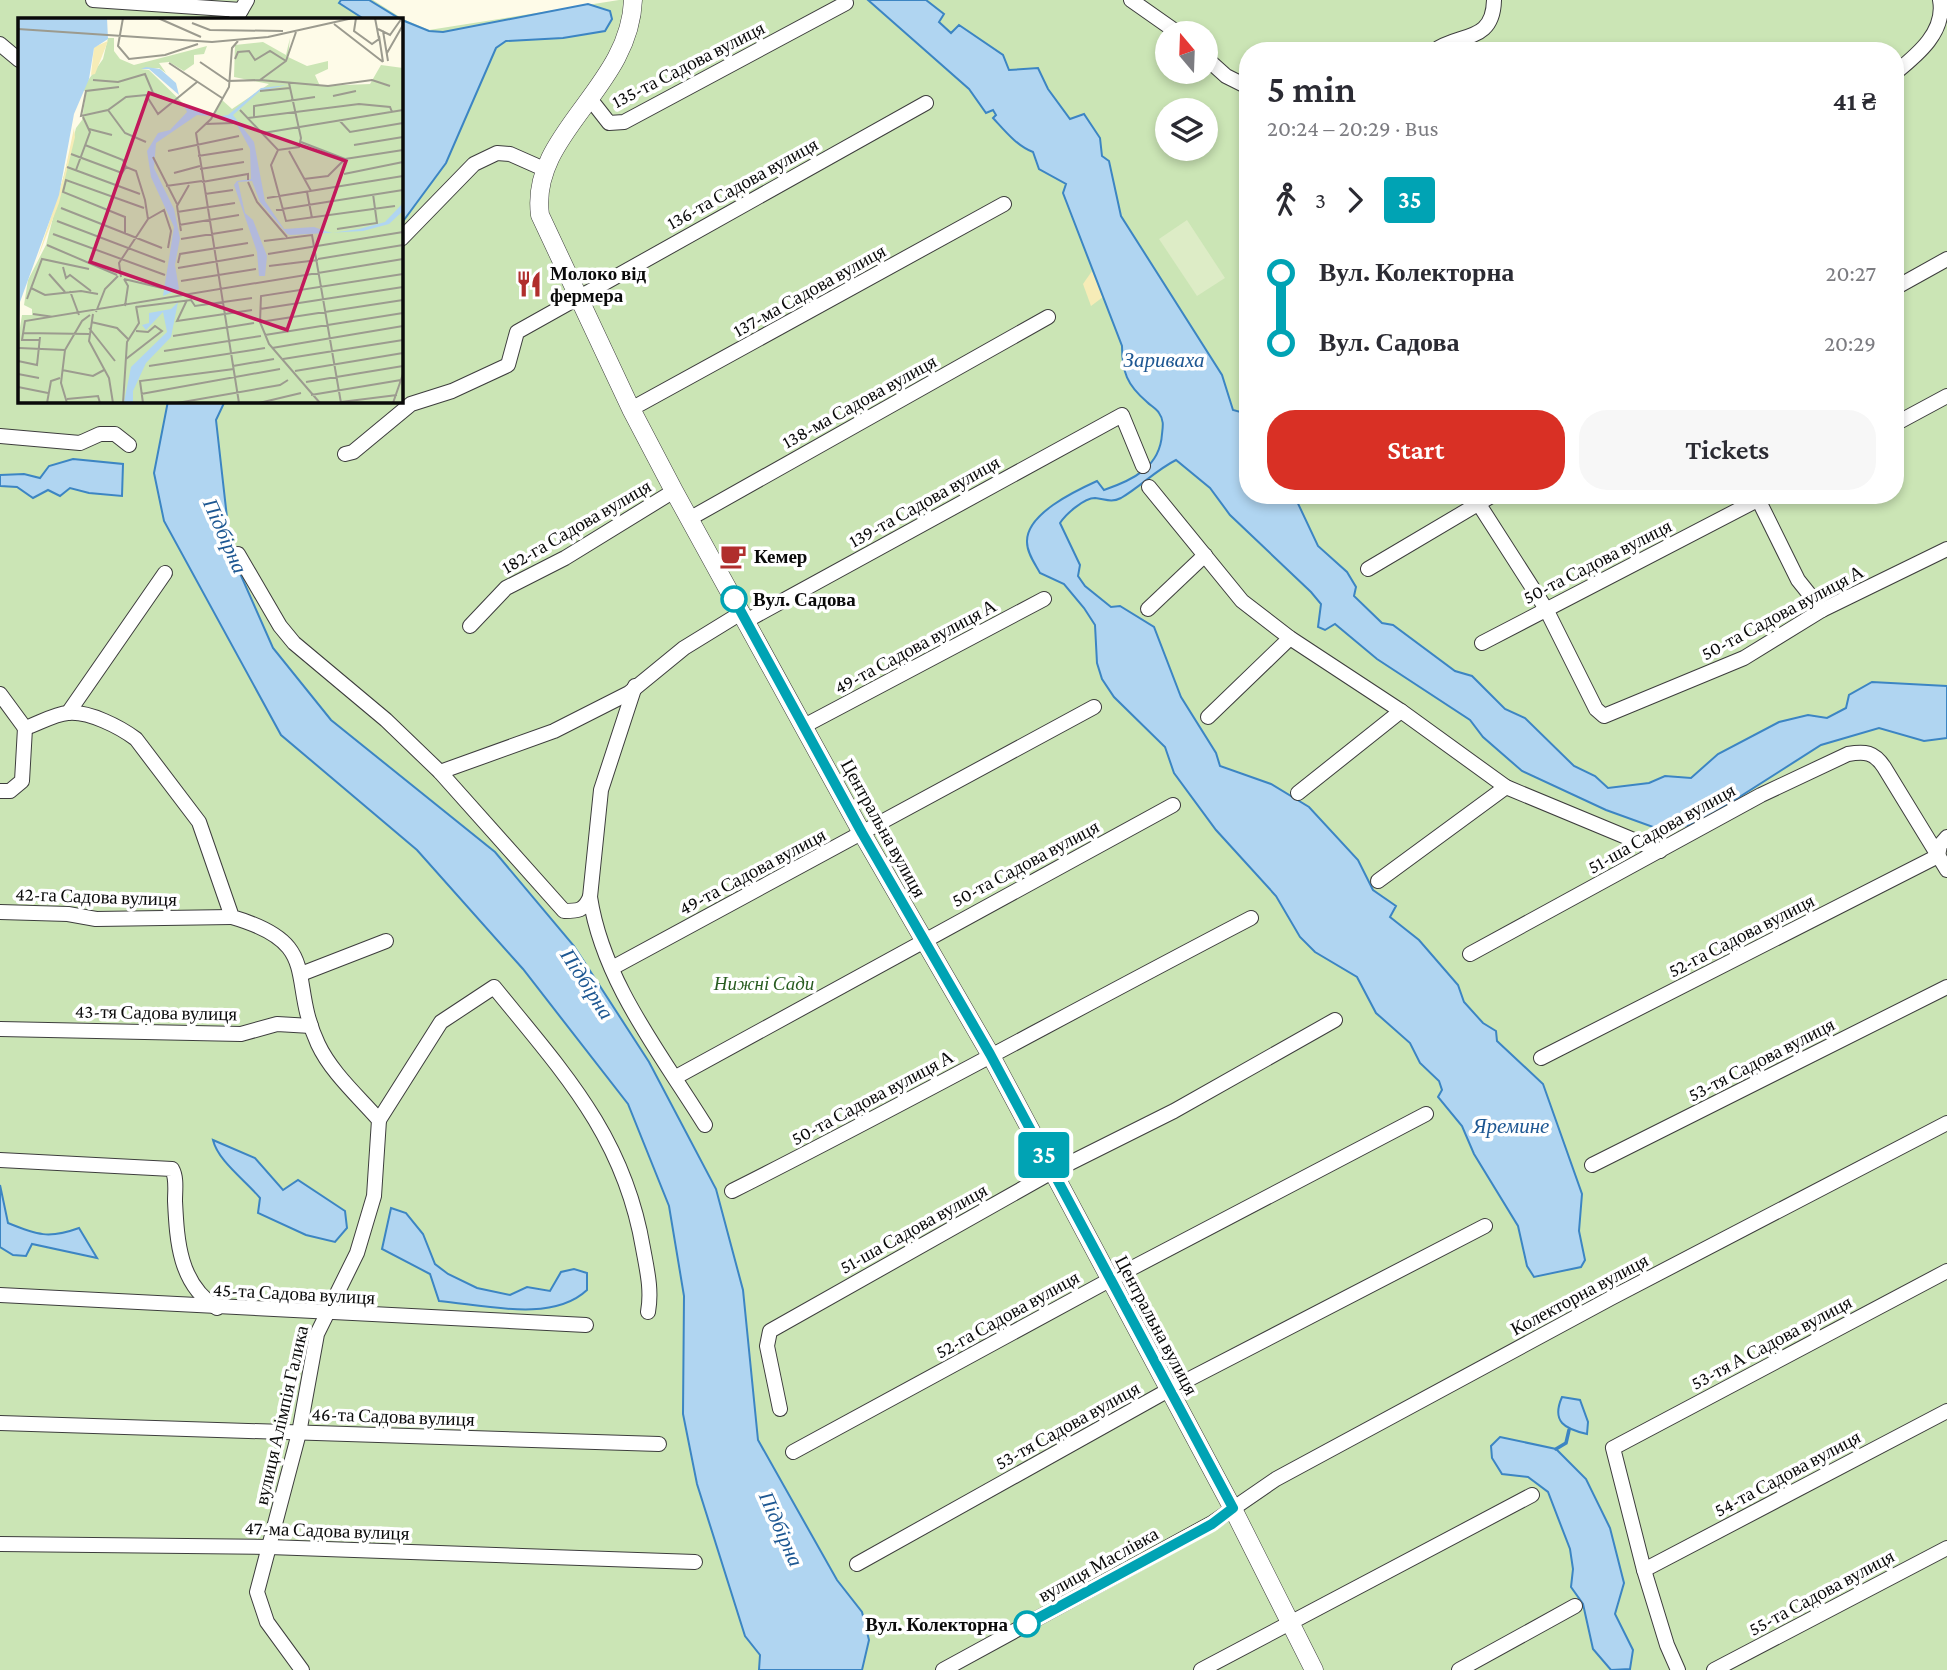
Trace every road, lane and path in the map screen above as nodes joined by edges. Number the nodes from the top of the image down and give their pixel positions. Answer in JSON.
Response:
{"nodes":[{"id":1,"x":93,"y":0,"type":"edge"},
{"id":2,"x":634,"y":0,"type":"edge"},
{"id":3,"x":1134,"y":0,"type":"edge"},
{"id":4,"x":1494,"y":0,"type":"edge"},
{"id":5,"x":1940,"y":0,"type":"edge"},
{"id":6,"x":846,"y":3,"type":"dead end"},
{"id":7,"x":241,"y":10,"type":"edge"},
{"id":8,"x":1162,"y":21,"type":"edge"},
{"id":9,"x":1456,"y":42,"type":"edge"},
{"id":10,"x":0,"y":44,"type":"edge"},
{"id":11,"x":18,"y":59,"type":"edge"},
{"id":12,"x":1904,"y":64,"type":"edge"},
{"id":13,"x":1218,"y":69,"type":"edge"},
{"id":14,"x":1239,"y":82,"type":"edge"},
{"id":15,"x":591,"y":100,"type":"junction"},
{"id":16,"x":926,"y":103,"type":"dead end"},
{"id":17,"x":544,"y":169,"type":"junction"},
{"id":18,"x":1004,"y":204,"type":"dead end"},
{"id":19,"x":402,"y":238,"type":"edge"},
{"id":20,"x":1947,"y":260,"type":"edge"},
{"id":21,"x":1904,"y":283,"type":"edge"},
{"id":22,"x":577,"y":296,"type":"junction"},
{"id":23,"x":1048,"y":317,"type":"dead end"},
{"id":24,"x":1947,"y":396,"type":"edge"},
{"id":25,"x":632,"y":409,"type":"junction"},
{"id":26,"x":1904,"y":419,"type":"edge"},
{"id":27,"x":0,"y":436,"type":"edge"},
{"id":28,"x":129,"y":445,"type":"dead end"},
{"id":29,"x":345,"y":454,"type":"dead end"},
{"id":30,"x":1143,"y":466,"type":"dead end"},
{"id":31,"x":1149,"y":486,"type":"dead end"},
{"id":32,"x":674,"y":491,"type":"junction"},
{"id":33,"x":1467,"y":504,"type":"edge"},
{"id":34,"x":1478,"y":504,"type":"edge"},
{"id":35,"x":1748,"y":504,"type":"edge"},
{"id":36,"x":1764,"y":504,"type":"edge"},
{"id":37,"x":689,"y":519,"type":"junction"},
{"id":38,"x":1947,"y":549,"type":"edge"},
{"id":39,"x":238,"y":554,"type":"dead end"},
{"id":40,"x":1205,"y":555,"type":"junction"},
{"id":41,"x":1368,"y":569,"type":"dead end"},
{"id":42,"x":165,"y":573,"type":"dead end"},
{"id":43,"x":1044,"y":599,"type":"dead end"},
{"id":44,"x":1148,"y":609,"type":"dead end"},
{"id":45,"x":1546,"y":609,"type":"junction"},
{"id":46,"x":1822,"y":610,"type":"junction"},
{"id":47,"x":743,"y":617,"type":"junction"},
{"id":48,"x":470,"y":626,"type":"dead end"},
{"id":49,"x":1290,"y":638,"type":"junction"},
{"id":50,"x":1482,"y":643,"type":"dead end"},
{"id":51,"x":635,"y":686,"type":"junction"},
{"id":52,"x":0,"y":694,"type":"edge"},
{"id":53,"x":1094,"y":706,"type":"dead end"},
{"id":54,"x":1401,"y":711,"type":"junction"},
{"id":55,"x":68,"y":713,"type":"junction"},
{"id":56,"x":1208,"y":717,"type":"dead end"},
{"id":57,"x":804,"y":726,"type":"junction"},
{"id":58,"x":25,"y":728,"type":"junction"},
{"id":59,"x":440,"y":772,"type":"junction"},
{"id":60,"x":1506,"y":787,"type":"junction"},
{"id":61,"x":0,"y":791,"type":"edge"},
{"id":62,"x":1298,"y":793,"type":"dead end"},
{"id":63,"x":1173,"y":805,"type":"dead end"},
{"id":64,"x":862,"y":833,"type":"junction"},
{"id":65,"x":1947,"y":837,"type":"edge"},
{"id":66,"x":1660,"y":851,"type":"junction"},
{"id":67,"x":1938,"y":856,"type":"junction"},
{"id":68,"x":1947,"y":870,"type":"edge"},
{"id":69,"x":1378,"y":881,"type":"dead end"},
{"id":70,"x":591,"y":903,"type":"junction"},
{"id":71,"x":0,"y":912,"type":"edge"},
{"id":72,"x":232,"y":917,"type":"junction"},
{"id":73,"x":1251,"y":918,"type":"dead end"},
{"id":74,"x":923,"y":939,"type":"junction"},
{"id":75,"x":386,"y":941,"type":"dead end"},
{"id":76,"x":1470,"y":954,"type":"dead end"},
{"id":77,"x":612,"y":968,"type":"junction"},
{"id":78,"x":301,"y":974,"type":"junction"},
{"id":79,"x":1947,"y":987,"type":"edge"},
{"id":80,"x":1335,"y":1020,"type":"dead end"},
{"id":81,"x":311,"y":1026,"type":"junction"},
{"id":82,"x":0,"y":1029,"type":"edge"},
{"id":83,"x":990,"y":1054,"type":"junction"},
{"id":84,"x":1541,"y":1058,"type":"dead end"},
{"id":85,"x":676,"y":1077,"type":"junction"},
{"id":86,"x":1426,"y":1114,"type":"dead end"},
{"id":87,"x":379,"y":1120,"type":"junction"},
{"id":88,"x":1947,"y":1122,"type":"edge"},
{"id":89,"x":705,"y":1125,"type":"dead end"},
{"id":90,"x":0,"y":1160,"type":"edge"},
{"id":91,"x":1592,"y":1165,"type":"dead end"},
{"id":92,"x":1052,"y":1172,"type":"junction"},
{"id":93,"x":732,"y":1191,"type":"dead end"},
{"id":94,"x":1485,"y":1226,"type":"dead end"},
{"id":95,"x":1947,"y":1271,"type":"edge"},
{"id":96,"x":1110,"y":1280,"type":"junction"},
{"id":97,"x":0,"y":1296,"type":"edge"},
{"id":98,"x":217,"y":1308,"type":"junction"},
{"id":99,"x":648,"y":1312,"type":"dead end"},
{"id":100,"x":325,"y":1314,"type":"junction"},
{"id":101,"x":586,"y":1325,"type":"dead end"},
{"id":102,"x":1168,"y":1390,"type":"junction"},
{"id":103,"x":780,"y":1409,"type":"dead end"},
{"id":104,"x":1947,"y":1411,"type":"edge"},
{"id":105,"x":0,"y":1423,"type":"edge"},
{"id":106,"x":299,"y":1433,"type":"junction"},
{"id":107,"x":659,"y":1444,"type":"dead end"},
{"id":108,"x":793,"y":1452,"type":"dead end"},
{"id":109,"x":1532,"y":1495,"type":"dead end"},
{"id":110,"x":1233,"y":1508,"type":"junction"},
{"id":111,"x":0,"y":1544,"type":"edge"},
{"id":112,"x":269,"y":1547,"type":"junction"},
{"id":113,"x":1947,"y":1548,"type":"edge"},
{"id":114,"x":695,"y":1562,"type":"dead end"},
{"id":115,"x":857,"y":1564,"type":"dead end"},
{"id":116,"x":1644,"y":1570,"type":"junction"},
{"id":117,"x":1575,"y":1606,"type":"dead end"},
{"id":118,"x":1290,"y":1625,"type":"junction"},
{"id":119,"x":302,"y":1670,"type":"edge"},
{"id":120,"x":943,"y":1670,"type":"edge"},
{"id":121,"x":1201,"y":1670,"type":"edge"},
{"id":122,"x":1314,"y":1670,"type":"edge"},
{"id":123,"x":1458,"y":1670,"type":"edge"},
{"id":124,"x":1678,"y":1670,"type":"edge"},
{"id":125,"x":1714,"y":1670,"type":"edge"}],
"edges":[{"from":1,"to":7,"type":"street"},
{"from":2,"to":15,"type":"street","name":"Центральна вулиця"},
{"from":3,"to":8,"type":"street"},
{"from":4,"to":9,"type":"street"},
{"from":5,"to":12,"type":"street"},
{"from":6,"to":15,"type":"street","name":"135-та Садова вулиця"},
{"from":10,"to":11,"type":"street"},
{"from":13,"to":14,"type":"street"},
{"from":15,"to":17,"type":"street","name":"Центральна вулиця"},
{"from":16,"to":22,"type":"street","name":"136-та Садова вулиця"},
{"from":17,"to":19,"type":"street"},
{"from":17,"to":22,"type":"street","name":"Центральна вулиця"},
{"from":18,"to":25,"type":"street","name":"137-ма Садова вулиця"},
{"from":20,"to":21,"type":"street"},
{"from":22,"to":25,"type":"street","name":"Центральна вулиця"},
{"from":22,"to":29,"type":"street","name":"136-та Садова вулиця"},
{"from":23,"to":37,"type":"street","name":"138-ма Садова вулиця"},
{"from":24,"to":26,"type":"street"},
{"from":25,"to":32,"type":"street","name":"Центральна вулиця"},
{"from":27,"to":28,"type":"street"},
{"from":30,"to":47,"type":"street","name":"139-та Садова вулиця"},
{"from":31,"to":40,"type":"street"},
{"from":32,"to":37,"type":"street","name":"Центральна вулиця"},
{"from":32,"to":48,"type":"street","name":"182-га Садова вулиця"},
{"from":33,"to":41,"type":"street"},
{"from":34,"to":45,"type":"street"},
{"from":35,"to":45,"type":"street","name":"50-та Садова вулиця"},
{"from":36,"to":46,"type":"street"},
{"from":37,"to":47,"type":"street","name":"Центральна вулиця"},
{"from":38,"to":46,"type":"street","name":"50-та Садова вулиця А"},
{"from":39,"to":59,"type":"street"},
{"from":40,"to":44,"type":"street"},
{"from":40,"to":49,"type":"street"},
{"from":42,"to":55,"type":"street"},
{"from":43,"to":57,"type":"street","name":"49-та Садова вулиця А"},
{"from":45,"to":46,"type":"street","name":"50-та Садова вулиця А"},
{"from":45,"to":50,"type":"street","name":"50-та Садова вулиця"},
{"from":47,"to":51,"type":"street","name":"139-та Садова вулиця"},
{"from":47,"to":57,"type":"street","name":"Центральна вулиця"},
{"from":49,"to":54,"type":"street"},
{"from":49,"to":56,"type":"street"},
{"from":51,"to":59,"type":"street","name":"139-та Садова вулиця"},
{"from":51,"to":70,"type":"street"},
{"from":52,"to":58,"type":"street"},
{"from":53,"to":64,"type":"street","name":"49-та Садова вулиця"},
{"from":54,"to":60,"type":"street"},
{"from":54,"to":62,"type":"street"},
{"from":55,"to":58,"type":"street"},
{"from":55,"to":72,"type":"street"},
{"from":57,"to":64,"type":"street","name":"Центральна вулиця"},
{"from":58,"to":61,"type":"street"},
{"from":59,"to":70,"type":"street"},
{"from":60,"to":66,"type":"street"},
{"from":60,"to":69,"type":"street"},
{"from":63,"to":74,"type":"street","name":"50-та Садова вулиця"},
{"from":64,"to":74,"type":"street","name":"Центральна вулиця"},
{"from":64,"to":77,"type":"street","name":"49-та Садова вулиця"},
{"from":65,"to":67,"type":"street"},
{"from":66,"to":67,"type":"street","name":"51-ша Садова вулиця"},
{"from":66,"to":76,"type":"street","name":"51-ша Садова вулиця"},
{"from":67,"to":68,"type":"street"},
{"from":67,"to":84,"type":"street","name":"52-га Садова вулиця"},
{"from":70,"to":77,"type":"street"},
{"from":71,"to":72,"type":"street","name":"42-га Садова вулиця"},
{"from":72,"to":78,"type":"street"},
{"from":73,"to":83,"type":"street","name":"50-та Садова вулиця А"},
{"from":74,"to":83,"type":"street","name":"Центральна вулиця"},
{"from":74,"to":85,"type":"street","name":"50-та Садова вулиця"},
{"from":75,"to":78,"type":"street"},
{"from":77,"to":85,"type":"street"},
{"from":78,"to":81,"type":"street"},
{"from":79,"to":91,"type":"street","name":"53-тя Садова вулиця"},
{"from":80,"to":92,"type":"street","name":"51-ша Садова вулиця"},
{"from":81,"to":82,"type":"street","name":"43-тя Садова вулиця"},
{"from":81,"to":87,"type":"street"},
{"from":83,"to":92,"type":"street","name":"Центральна вулиця"},
{"from":83,"to":93,"type":"street","name":"50-та Садова вулиця А"},
{"from":85,"to":89,"type":"street"},
{"from":86,"to":96,"type":"street","name":"52-га Садова вулиця"},
{"from":87,"to":99,"type":"street"},
{"from":87,"to":100,"type":"street","name":"вулиця Алімпія Галика"},
{"from":88,"to":110,"type":"street","name":"Колекторна вулиця"},
{"from":90,"to":98,"type":"street"},
{"from":92,"to":96,"type":"street","name":"Центральна вулиця"},
{"from":92,"to":103,"type":"street","name":"51-ша Садова вулиця"},
{"from":94,"to":102,"type":"street","name":"53-тя Садова вулиця"},
{"from":95,"to":116,"type":"street","name":"53-тя А Садова вулиця"},
{"from":96,"to":102,"type":"street","name":"Центральна вулиця"},
{"from":96,"to":108,"type":"street","name":"52-га Садова вулиця"},
{"from":97,"to":98,"type":"street","name":"45-та Садова вулиця"},
{"from":98,"to":100,"type":"street","name":"45-та Садова вулиця"},
{"from":100,"to":101,"type":"street","name":"45-та Садова вулиця"},
{"from":100,"to":106,"type":"street","name":"вулиця Алімпія Галика"},
{"from":102,"to":110,"type":"street","name":"Центральна вулиця"},
{"from":102,"to":115,"type":"street","name":"53-тя Садова вулиця"},
{"from":104,"to":116,"type":"street","name":"54-та Садова вулиця"},
{"from":105,"to":106,"type":"street","name":"46-та Садова вулиця"},
{"from":106,"to":107,"type":"street","name":"46-та Садова вулиця"},
{"from":106,"to":112,"type":"street","name":"вулиця Алімпія Галика"},
{"from":109,"to":118,"type":"street"},
{"from":110,"to":118,"type":"street","name":"Центральна вулиця"},
{"from":110,"to":120,"type":"street","name":"вулиця Маслівка"},
{"from":111,"to":112,"type":"street","name":"47-ма Садова вулиця"},
{"from":112,"to":114,"type":"street","name":"47-ма Садова вулиця"},
{"from":112,"to":119,"type":"street","name":"вулиця Алімпія Галика"},
{"from":113,"to":125,"type":"street","name":"55-та Садова вулиця"},
{"from":116,"to":124,"type":"street"},
{"from":117,"to":123,"type":"street"},
{"from":118,"to":121,"type":"street"},
{"from":118,"to":122,"type":"street","name":"Центральна вулиця"}]}
